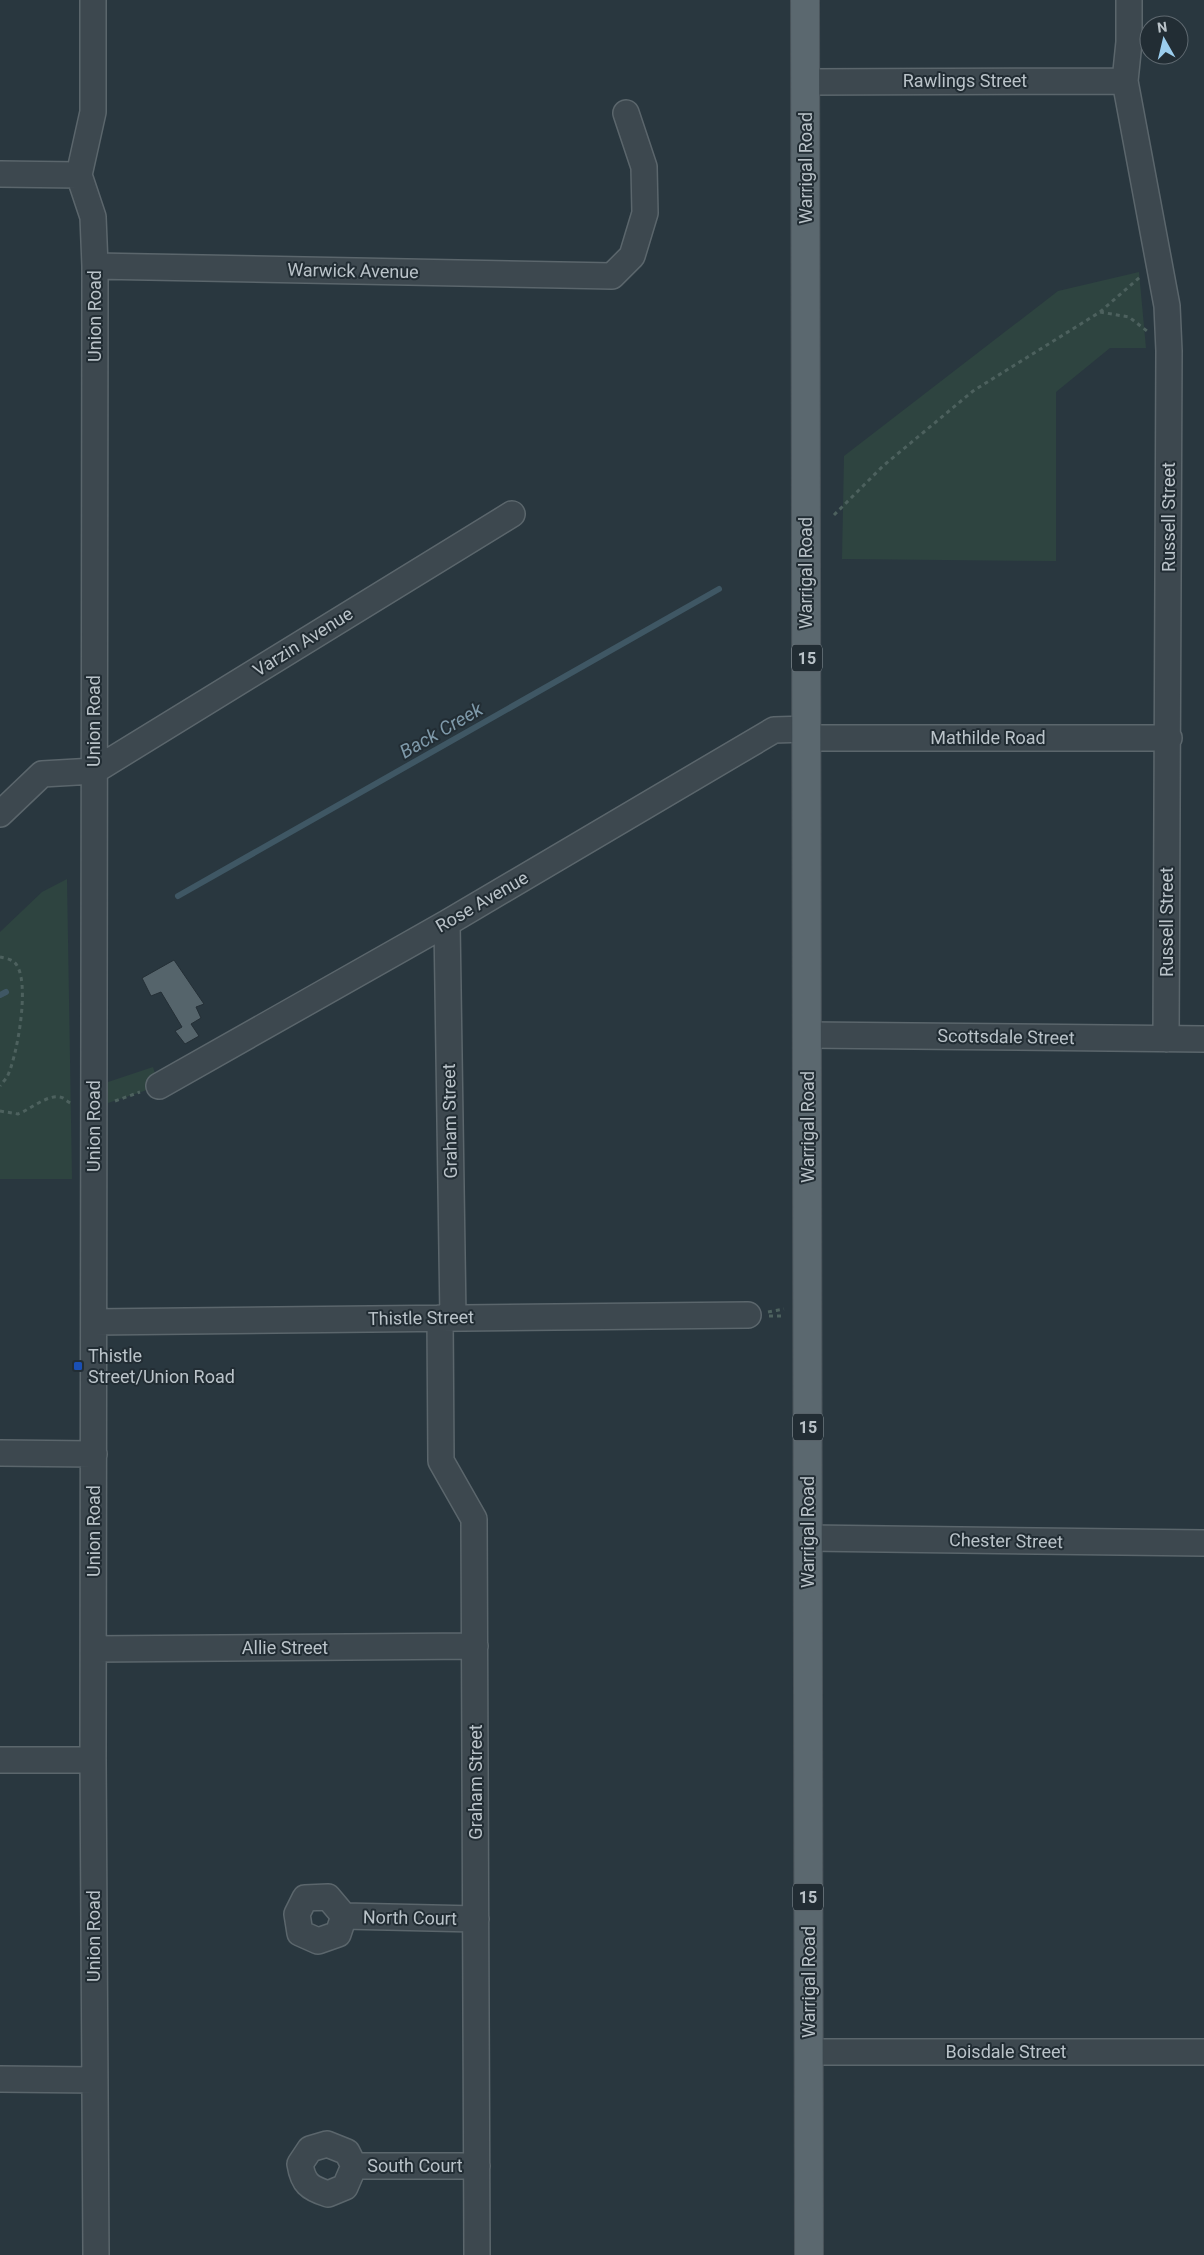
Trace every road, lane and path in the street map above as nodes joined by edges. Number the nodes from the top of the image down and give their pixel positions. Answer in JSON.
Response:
{"nodes":[{"id":1,"x":93,"y":0,"type":"edge"},
{"id":2,"x":805,"y":0,"type":"edge"},
{"id":3,"x":1130,"y":0,"type":"edge"},
{"id":4,"x":1125,"y":81,"type":"junction"},
{"id":5,"x":805,"y":82,"type":"junction"},
{"id":6,"x":626,"y":113,"type":"dead end"},
{"id":7,"x":0,"y":174,"type":"edge"},
{"id":8,"x":79,"y":175,"type":"junction"},
{"id":9,"x":1157,"y":262,"type":"junction"},
{"id":10,"x":95,"y":266,"type":"junction"},
{"id":11,"x":1100,"y":312,"type":"junction"},
{"id":12,"x":1169,"y":351,"type":"junction"},
{"id":13,"x":512,"y":514,"type":"dead end"},
{"id":14,"x":834,"y":515,"type":"dead end"},
{"id":15,"x":807,"y":733,"type":"junction"},
{"id":16,"x":1169,"y":738,"type":"junction"},
{"id":17,"x":94,"y":771,"type":"junction"},
{"id":18,"x":0,"y":814,"type":"edge"},
{"id":19,"x":447,"y":923,"type":"junction"},
{"id":20,"x":0,"y":957,"type":"edge"},
{"id":21,"x":808,"y":1035,"type":"junction"},
{"id":22,"x":1166,"y":1039,"type":"junction"},
{"id":23,"x":1204,"y":1040,"type":"edge"},
{"id":24,"x":0,"y":1086,"type":"edge"},
{"id":25,"x":159,"y":1086,"type":"joint"},
{"id":26,"x":56,"y":1097,"type":"dead end"},
{"id":27,"x":93,"y":1108,"type":"junction"},
{"id":28,"x":0,"y":1111,"type":"edge"},
{"id":29,"x":808,"y":1311,"type":"junction"},
{"id":30,"x":748,"y":1315,"type":"junction"},
{"id":31,"x":446,"y":1318,"type":"junction"},
{"id":32,"x":94,"y":1322,"type":"junction"},
{"id":33,"x":0,"y":1452,"type":"edge"},
{"id":34,"x":94,"y":1454,"type":"junction"},
{"id":35,"x":808,"y":1538,"type":"junction"},
{"id":36,"x":1204,"y":1543,"type":"edge"},
{"id":37,"x":475,"y":1646,"type":"junction"},
{"id":38,"x":94,"y":1649,"type":"junction"},
{"id":39,"x":0,"y":1760,"type":"edge"},
{"id":40,"x":93,"y":1760,"type":"junction"},
{"id":41,"x":344,"y":1916,"type":"dead end"},
{"id":42,"x":476,"y":1919,"type":"junction"},
{"id":43,"x":809,"y":2052,"type":"junction"},
{"id":44,"x":1204,"y":2052,"type":"edge"},
{"id":45,"x":0,"y":2079,"type":"edge"},
{"id":46,"x":94,"y":2080,"type":"junction"},
{"id":47,"x":354,"y":2166,"type":"dead end"},
{"id":48,"x":477,"y":2166,"type":"junction"},
{"id":49,"x":96,"y":2255,"type":"edge"},
{"id":50,"x":477,"y":2255,"type":"edge"},
{"id":51,"x":809,"y":2255,"type":"edge"}],
"edges":[{"from":1,"to":8,"type":"street"},
{"from":2,"to":5,"type":"main road","name":"Warrigal Road","number":"15"},
{"from":3,"to":4,"type":"street","name":"Russell Street"},
{"from":4,"to":5,"type":"street","name":"Rawlings Street"},
{"from":4,"to":9,"type":"street","name":"Russell Street"},
{"from":5,"to":15,"type":"main road","name":"Warrigal Road","number":"15"},
{"from":6,"to":10,"type":"street","name":"Warwick Avenue"},
{"from":7,"to":8,"type":"street"},
{"from":8,"to":10,"type":"street","name":"Union Road"},
{"from":9,"to":11,"type":"path"},
{"from":9,"to":12,"type":"street","name":"Russell Street"},
{"from":10,"to":17,"type":"street","name":"Union Road"},
{"from":11,"to":12,"type":"path"},
{"from":11,"to":14,"type":"path"},
{"from":12,"to":16,"type":"street","name":"Russell Street"},
{"from":13,"to":17,"type":"street","name":"Varzin Avenue"},
{"from":15,"to":16,"type":"street","name":"Mathilde Road"},
{"from":15,"to":19,"type":"street","name":"Rose Avenue"},
{"from":15,"to":21,"type":"main road","name":"Warrigal Road","number":"15"},
{"from":16,"to":22,"type":"street","name":"Russell Street"},
{"from":17,"to":18,"type":"street"},
{"from":17,"to":27,"type":"street","name":"Union Road"},
{"from":19,"to":25,"type":"street","name":"Rose Avenue"},
{"from":19,"to":31,"type":"street","name":"Graham Street"},
{"from":20,"to":24,"type":"path"},
{"from":21,"to":22,"type":"street","name":"Scottsdale Street"},
{"from":21,"to":29,"type":"main road","name":"Warrigal Road","number":"15"},
{"from":22,"to":23,"type":"street","name":"Scottsdale Street"},
{"from":25,"to":27,"type":"path"},
{"from":26,"to":28,"type":"path"},
{"from":27,"to":32,"type":"street","name":"Union Road"},
{"from":29,"to":30,"type":"path"},
{"from":29,"to":30,"type":"path"},
{"from":29,"to":35,"type":"main road","name":"Warrigal Road","number":"15"},
{"from":30,"to":31,"type":"street","name":"Thistle Street"},
{"from":31,"to":32,"type":"street","name":"Thistle Street"},
{"from":31,"to":37,"type":"street","name":"Graham Street"},
{"from":32,"to":34,"type":"street","name":"Union Road"},
{"from":33,"to":34,"type":"street"},
{"from":34,"to":38,"type":"street","name":"Union Road"},
{"from":35,"to":36,"type":"street","name":"Chester Street"},
{"from":35,"to":43,"type":"main road","name":"Warrigal Road","number":"15"},
{"from":37,"to":38,"type":"street","name":"Allie Street"},
{"from":37,"to":42,"type":"street","name":"Graham Street"},
{"from":38,"to":40,"type":"street","name":"Union Road"},
{"from":39,"to":40,"type":"street"},
{"from":40,"to":46,"type":"street","name":"Union Road"},
{"from":41,"to":42,"type":"street","name":"North Court"},
{"from":42,"to":48,"type":"street","name":"Graham Street"},
{"from":43,"to":44,"type":"street","name":"Boisdale Street"},
{"from":43,"to":51,"type":"main road","name":"Warrigal Road","number":"15"},
{"from":45,"to":46,"type":"street"},
{"from":46,"to":49,"type":"street","name":"Union Road"},
{"from":47,"to":48,"type":"street","name":"South Court"},
{"from":48,"to":50,"type":"street","name":"Graham Street"}]}
